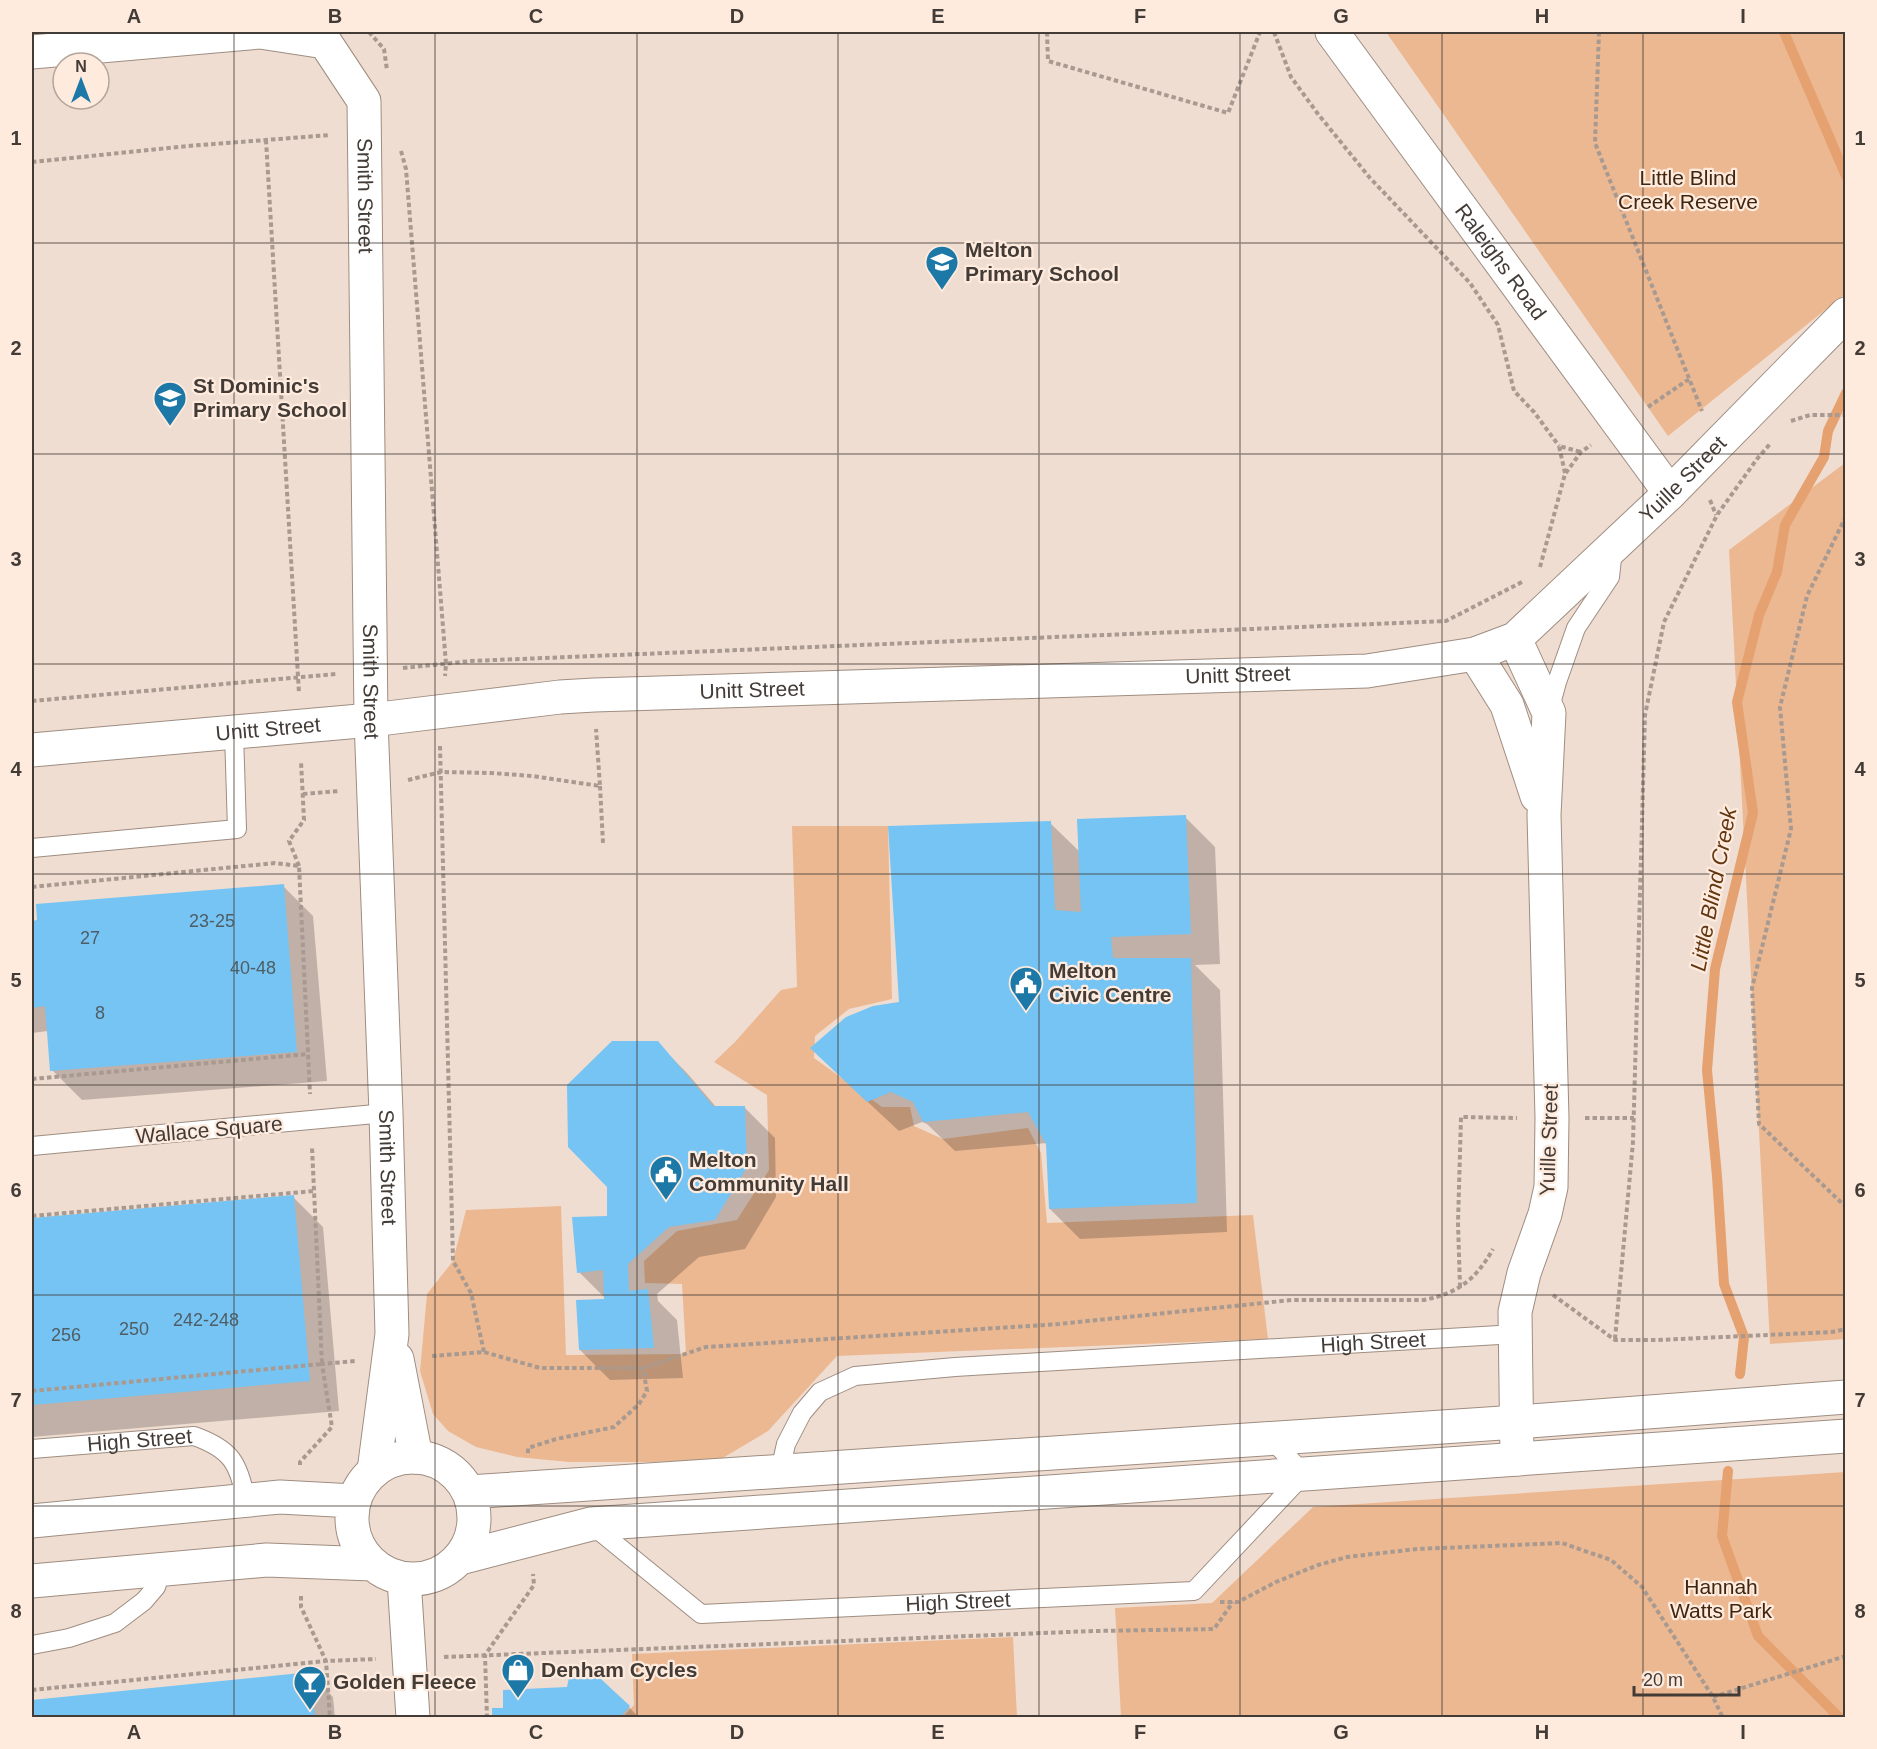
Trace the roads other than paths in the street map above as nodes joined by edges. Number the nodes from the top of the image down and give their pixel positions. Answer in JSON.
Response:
{"nodes":[{"id":1,"x":1332,"y":32,"type":"edge"},
{"id":2,"x":32,"y":52,"type":"edge"},
{"id":3,"x":1845,"y":314,"type":"edge"},
{"id":4,"x":1670,"y":493,"type":"junction"},
{"id":5,"x":1613,"y":547,"type":"junction"},
{"id":6,"x":1515,"y":639,"type":"junction"},
{"id":7,"x":1475,"y":654,"type":"junction"},
{"id":8,"x":1548,"y":713,"type":"junction"},
{"id":9,"x":371,"y":720,"type":"junction"},
{"id":10,"x":234,"y":733,"type":"junction"},
{"id":11,"x":32,"y":750,"type":"edge"},
{"id":12,"x":1544,"y":815,"type":"junction"},
{"id":13,"x":32,"y":848,"type":"edge"},
{"id":14,"x":387,"y":1113,"type":"junction"},
{"id":15,"x":32,"y":1146,"type":"edge"},
{"id":16,"x":1516,"y":1334,"type":"junction"},
{"id":17,"x":394,"y":1346,"type":"junction"},
{"id":18,"x":1845,"y":1397,"type":"edge"},
{"id":19,"x":1517,"y":1422,"type":"junction"},
{"id":20,"x":1845,"y":1436,"type":"edge"},
{"id":21,"x":1271,"y":1439,"type":"junction"},
{"id":22,"x":32,"y":1449,"type":"edge"},
{"id":23,"x":417,"y":1457,"type":"junction"},
{"id":24,"x":1517,"y":1459,"type":"junction"},
{"id":25,"x":374,"y":1471,"type":"junction"},
{"id":26,"x":780,"y":1471,"type":"junction"},
{"id":27,"x":1304,"y":1474,"type":"junction"},
{"id":28,"x":469,"y":1492,"type":"junction"},
{"id":29,"x":246,"y":1501,"type":"junction"},
{"id":30,"x":354,"y":1501,"type":"junction"},
{"id":31,"x":32,"y":1521,"type":"edge"},
{"id":32,"x":591,"y":1524,"type":"junction"},
{"id":33,"x":460,"y":1558,"type":"junction"},
{"id":34,"x":372,"y":1564,"type":"junction"},
{"id":35,"x":162,"y":1569,"type":"junction"},
{"id":36,"x":404,"y":1579,"type":"junction"},
{"id":37,"x":32,"y":1581,"type":"edge"},
{"id":38,"x":32,"y":1645,"type":"edge"},
{"id":39,"x":412,"y":1718,"type":"edge"}],
"edges":[{"from":1,"to":4,"type":"street","name":"Raleighs Road"},
{"from":2,"to":9,"type":"street","name":"Smith Street"},
{"from":3,"to":4,"type":"street","name":"Yuille Street"},
{"from":4,"to":5,"type":"street","name":"Yuille Street"},
{"from":5,"to":6,"type":"street","name":"Yuille Street"},
{"from":5,"to":8,"type":"lane"},
{"from":6,"to":7,"type":"street","name":"Yuille Street"},
{"from":6,"to":8,"type":"street","name":"Yuille Street"},
{"from":7,"to":9,"type":"street","name":"Unitt Street"},
{"from":7,"to":12,"type":"street","name":"Yuille Street"},
{"from":8,"to":12,"type":"street","name":"Yuille Street"},
{"from":9,"to":10,"type":"street","name":"Unitt Street"},
{"from":9,"to":14,"type":"street","name":"Smith Street"},
{"from":10,"to":11,"type":"street","name":"Unitt Street"},
{"from":10,"to":13,"type":"lane"},
{"from":12,"to":16,"type":"street","name":"Yuille Street"},
{"from":14,"to":15,"type":"lane","name":"Wallace Square"},
{"from":14,"to":17,"type":"street","name":"Smith Street"},
{"from":16,"to":19,"type":"street","name":"Yuille Street"},
{"from":16,"to":26,"type":"lane","name":"High Street"},
{"from":17,"to":23,"type":"street","name":"Smith Street"},
{"from":17,"to":25,"type":"street","name":"Smith Street"},
{"from":18,"to":19,"type":"street"},
{"from":19,"to":21,"type":"street"},
{"from":19,"to":24,"type":"street","name":"Yuille Street"},
{"from":20,"to":24,"type":"street"},
{"from":21,"to":26,"type":"street"},
{"from":21,"to":27,"type":"lane"},
{"from":22,"to":29,"type":"lane","name":"High Street"},
{"from":23,"to":25,"type":"street"},
{"from":23,"to":28,"type":"street"},
{"from":24,"to":27,"type":"street"},
{"from":25,"to":30,"type":"street"},
{"from":26,"to":28,"type":"street"},
{"from":27,"to":32,"type":"street"},
{"from":27,"to":32,"type":"lane","name":"High Street"},
{"from":28,"to":33,"type":"street"},
{"from":29,"to":30,"type":"street"},
{"from":29,"to":31,"type":"street"},
{"from":30,"to":34,"type":"street"},
{"from":32,"to":33,"type":"street"},
{"from":33,"to":36,"type":"street"},
{"from":34,"to":35,"type":"street"},
{"from":34,"to":36,"type":"street"},
{"from":35,"to":37,"type":"street"},
{"from":35,"to":38,"type":"lane"},
{"from":36,"to":39,"type":"street"}]}
